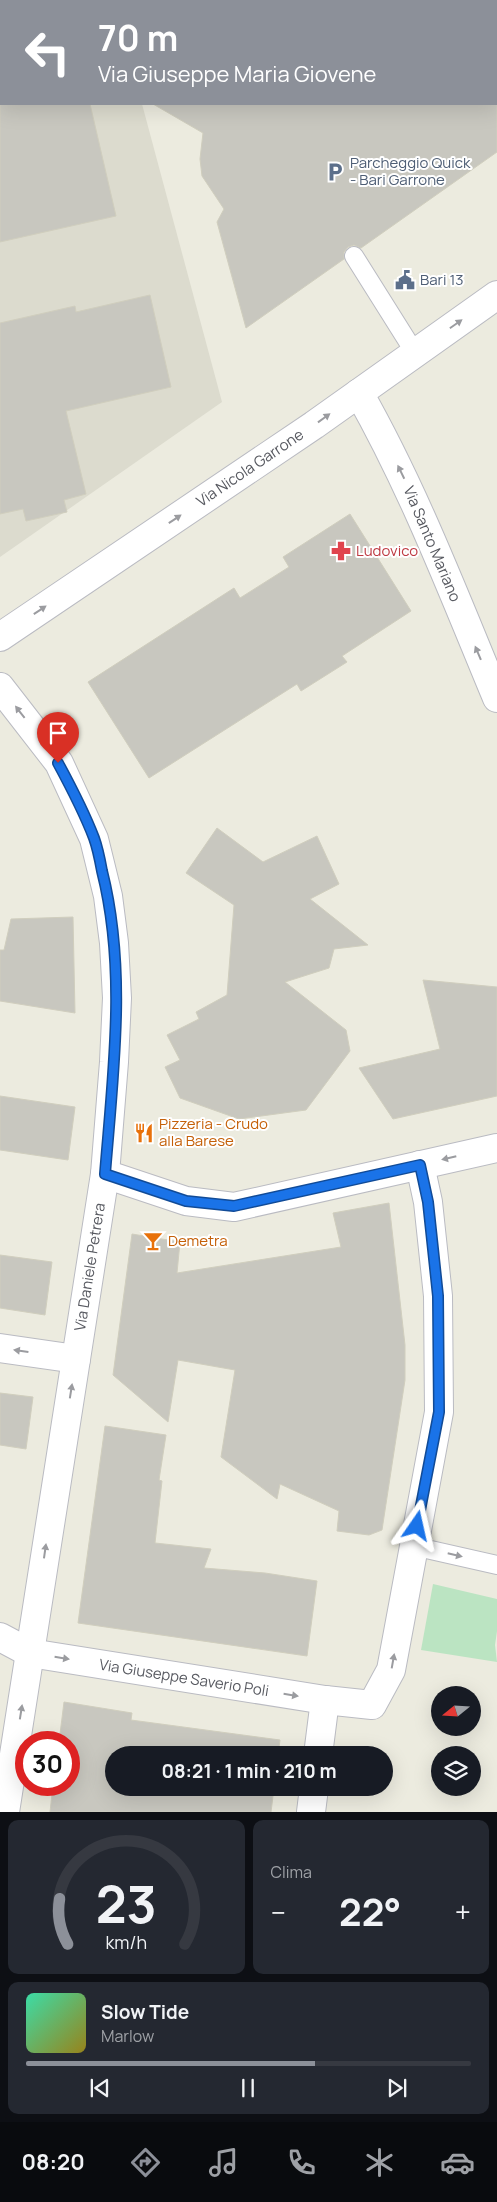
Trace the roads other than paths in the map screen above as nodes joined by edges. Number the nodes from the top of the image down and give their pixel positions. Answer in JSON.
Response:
{"nodes":[{"id":1,"x":354,"y":256,"type":"dead end"},
{"id":2,"x":497,"y":295,"type":"edge"},
{"id":3,"x":415,"y":353,"type":"junction"},
{"id":4,"x":359,"y":393,"type":"junction"},
{"id":5,"x":0,"y":637,"type":"edge"},
{"id":6,"x":0,"y":687,"type":"edge"},
{"id":7,"x":497,"y":698,"type":"edge"},
{"id":8,"x":497,"y":1148,"type":"edge"},
{"id":9,"x":420,"y":1165,"type":"junction"},
{"id":10,"x":105,"y":1174,"type":"junction"},
{"id":11,"x":0,"y":1348,"type":"edge"},
{"id":12,"x":76,"y":1359,"type":"junction"},
{"id":13,"x":413,"y":1546,"type":"junction"},
{"id":14,"x":497,"y":1565,"type":"edge"},
{"id":15,"x":0,"y":1637,"type":"edge"},
{"id":16,"x":30,"y":1654,"type":"junction"},
{"id":17,"x":326,"y":1700,"type":"junction"},
{"id":18,"x":319,"y":1746,"type":"edge"},
{"id":19,"x":313,"y":1796,"type":"edge"},
{"id":20,"x":5,"y":1812,"type":"edge"},
{"id":21,"x":311,"y":1812,"type":"edge"}],
"edges":[{"from":1,"to":3,"type":"lane"},
{"from":3,"to":2,"type":"street","name":"Via Nicola Garrone","one_way":true},
{"from":3,"to":4,"type":"street","name":"Via Nicola Garrone"},
{"from":5,"to":4,"type":"street","name":"Via Nicola Garrone","one_way":true},
{"from":7,"to":4,"type":"street","name":"Via Santo Mariano","one_way":true},
{"from":10,"to":6,"type":"street","name":"Via Daniele Petrera","one_way":true},
{"from":8,"to":9,"type":"street","one_way":true},
{"from":9,"to":10,"type":"street"},
{"from":9,"to":13,"type":"street"},
{"from":10,"to":12,"type":"street","name":"Via Daniele Petrera"},
{"from":12,"to":11,"type":"street","one_way":true},
{"from":16,"to":12,"type":"street","name":"Via Daniele Petrera","one_way":true},
{"from":13,"to":14,"type":"lane","one_way":true},
{"from":17,"to":13,"type":"street","name":"Via Giuseppe Saverio Poli","one_way":true},
{"from":15,"to":16,"type":"street","name":"Via Giuseppe Saverio Poli"},
{"from":16,"to":17,"type":"street","name":"Via Giuseppe Saverio Poli","one_way":true},
{"from":20,"to":16,"type":"street","name":"Via Daniele Petrera","one_way":true},
{"from":17,"to":18,"type":"street"},
{"from":19,"to":21,"type":"street"}]}
